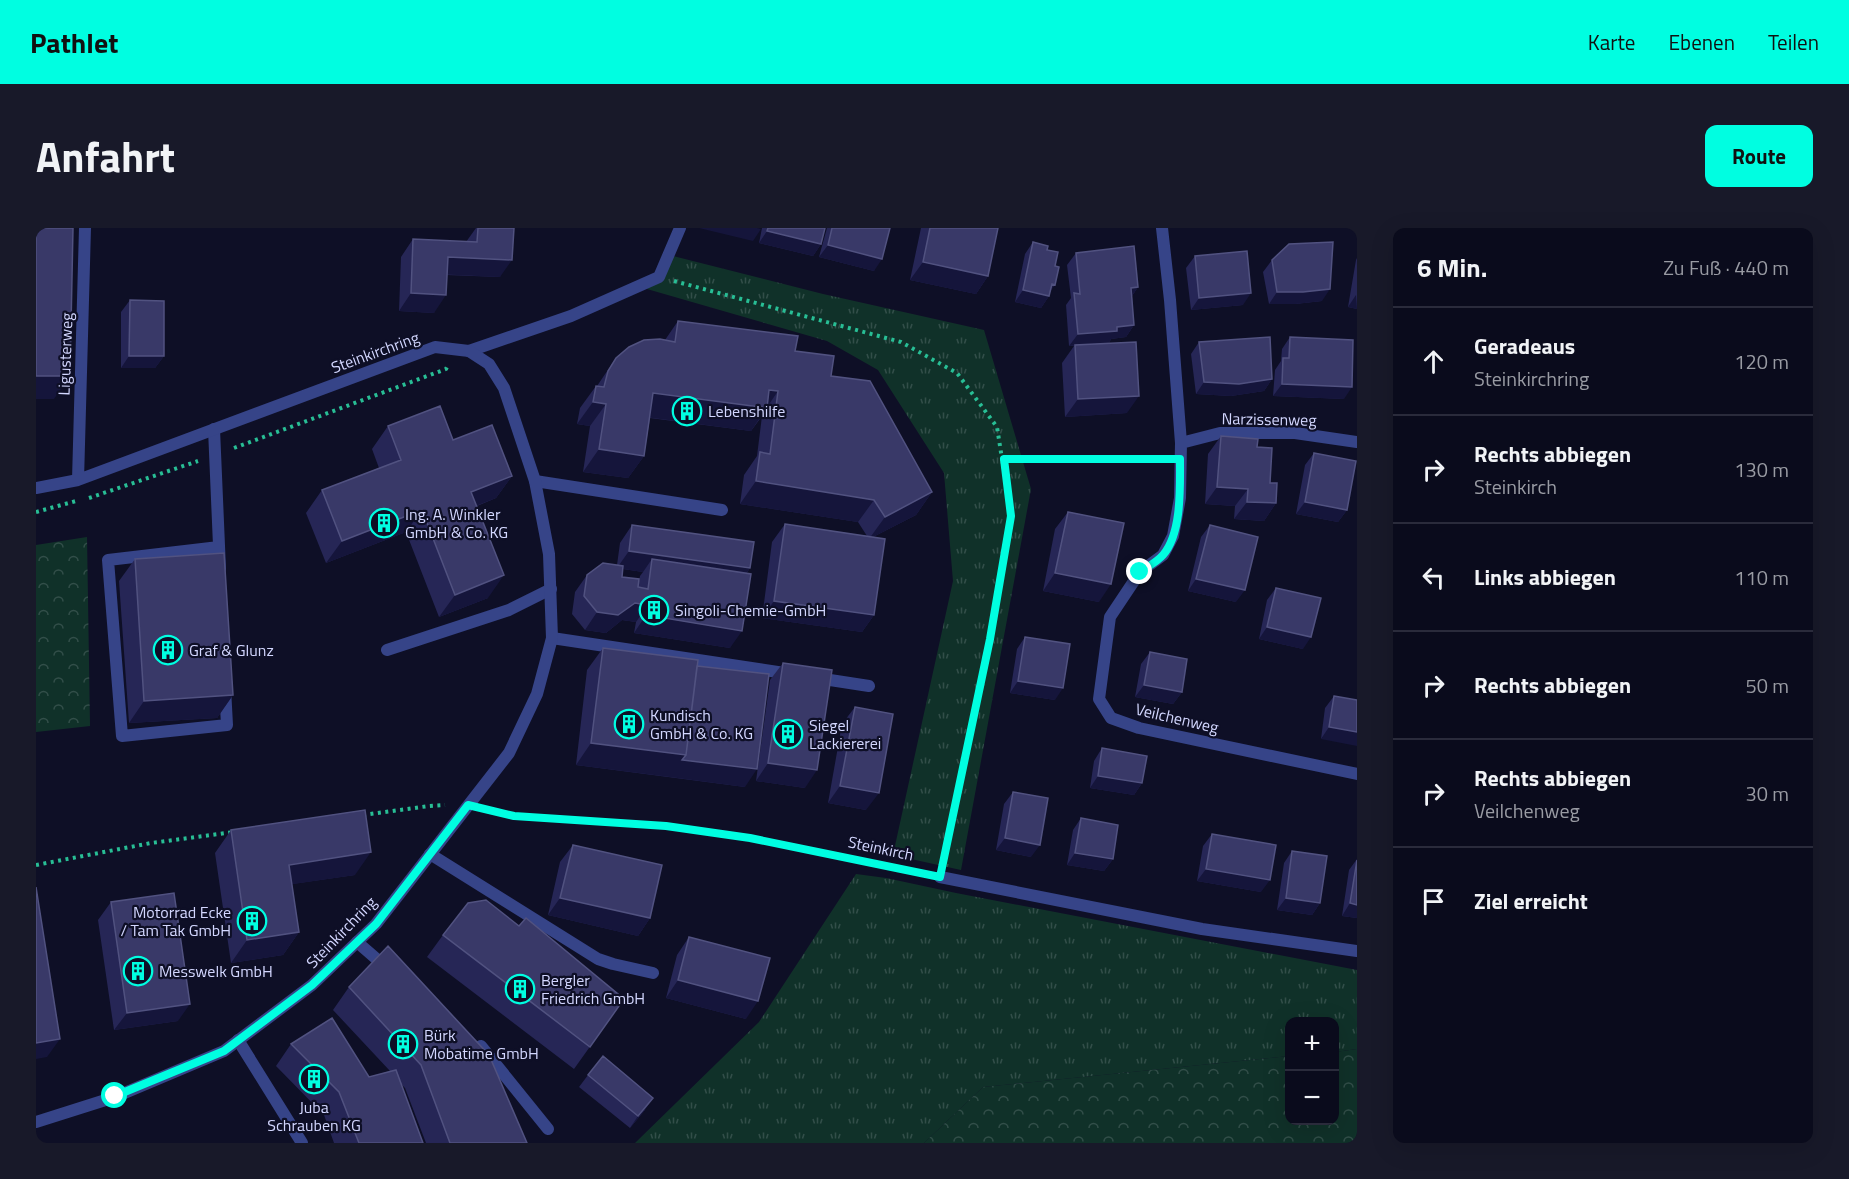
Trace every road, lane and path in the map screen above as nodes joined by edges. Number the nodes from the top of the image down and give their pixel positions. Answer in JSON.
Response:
{"nodes":[{"id":1,"x":84,"y":228,"type":"edge"},
{"id":2,"x":680,"y":228,"type":"edge"},
{"id":3,"x":1162,"y":228,"type":"edge"},
{"id":4,"x":659,"y":277,"type":"junction"},
{"id":5,"x":464,"y":350,"type":"junction"},
{"id":6,"x":214,"y":429,"type":"junction"},
{"id":7,"x":1357,"y":442,"type":"edge"},
{"id":8,"x":1180,"y":443,"type":"junction"},
{"id":9,"x":217,"y":455,"type":"junction"},
{"id":10,"x":1004,"y":459,"type":"junction"},
{"id":11,"x":1180,"y":459,"type":"junction"},
{"id":12,"x":78,"y":480,"type":"junction"},
{"id":13,"x":535,"y":482,"type":"junction"},
{"id":14,"x":36,"y":488,"type":"edge"},
{"id":15,"x":87,"y":498,"type":"dead end"},
{"id":16,"x":77,"y":501,"type":"dead end"},
{"id":17,"x":722,"y":510,"type":"dead end"},
{"id":18,"x":36,"y":512,"type":"edge"},
{"id":19,"x":219,"y":547,"type":"junction"},
{"id":20,"x":221,"y":583,"type":"edge"},
{"id":21,"x":551,"y":589,"type":"junction"},
{"id":22,"x":552,"y":638,"type":"junction"},
{"id":23,"x":387,"y":650,"type":"dead end"},
{"id":24,"x":225,"y":677,"type":"edge"},
{"id":25,"x":869,"y":686,"type":"dead end"},
{"id":26,"x":1357,"y":774,"type":"edge"},
{"id":27,"x":468,"y":805,"type":"junction"},
{"id":28,"x":359,"y":815,"type":"edge"},
{"id":29,"x":244,"y":831,"type":"edge"},
{"id":30,"x":430,"y":854,"type":"junction"},
{"id":31,"x":36,"y":865,"type":"edge"},
{"id":32,"x":940,"y":877,"type":"junction"},
{"id":33,"x":357,"y":942,"type":"junction"},
{"id":34,"x":1357,"y":951,"type":"edge"},
{"id":35,"x":393,"y":972,"type":"edge"},
{"id":36,"x":653,"y":973,"type":"dead end"},
{"id":37,"x":238,"y":1040,"type":"junction"},
{"id":38,"x":474,"y":1041,"type":"edge"},
{"id":39,"x":36,"y":1122,"type":"edge"},
{"id":40,"x":548,"y":1129,"type":"dead end"},
{"id":41,"x":302,"y":1143,"type":"edge"}],
"edges":[{"from":1,"to":12,"type":"street","name":"Ligusterweg"},
{"from":2,"to":4,"type":"street"},
{"from":3,"to":8,"type":"street","name":"Veilchenweg"},
{"from":4,"to":5,"type":"street"},
{"from":4,"to":10,"type":"path"},
{"from":5,"to":6,"type":"street","name":"Steinkirchring"},
{"from":5,"to":9,"type":"path"},
{"from":5,"to":13,"type":"street","name":"Steinkirchring"},
{"from":6,"to":9,"type":"street"},
{"from":6,"to":12,"type":"street","name":"Steinkirchring"},
{"from":7,"to":8,"type":"street","name":"Narzissenweg"},
{"from":8,"to":11,"type":"street","name":"Veilchenweg"},
{"from":9,"to":15,"type":"path"},
{"from":9,"to":19,"type":"street"},
{"from":10,"to":11,"type":"path"},
{"from":10,"to":32,"type":"path"},
{"from":11,"to":26,"type":"street","name":"Veilchenweg"},
{"from":12,"to":14,"type":"street","name":"Steinkirchring"},
{"from":13,"to":17,"type":"street"},
{"from":13,"to":21,"type":"street","name":"Steinkirchring"},
{"from":16,"to":18,"type":"path"},
{"from":19,"to":20,"type":"street"},
{"from":19,"to":24,"type":"street"},
{"from":21,"to":22,"type":"street","name":"Steinkirchring"},
{"from":21,"to":23,"type":"street"},
{"from":22,"to":25,"type":"street"},
{"from":22,"to":27,"type":"street","name":"Steinkirchring"},
{"from":27,"to":28,"type":"path","name":"Steinkirch"},
{"from":27,"to":30,"type":"street","name":"Steinkirchring"},
{"from":27,"to":32,"type":"path","name":"Steinkirch"},
{"from":29,"to":31,"type":"path"},
{"from":30,"to":33,"type":"street","name":"Steinkirchring"},
{"from":30,"to":36,"type":"street"},
{"from":32,"to":34,"type":"street"},
{"from":33,"to":35,"type":"street"},
{"from":33,"to":37,"type":"street","name":"Steinkirchring"},
{"from":37,"to":39,"type":"street","name":"Steinkirchring"},
{"from":37,"to":41,"type":"street"},
{"from":38,"to":40,"type":"street"}]}
